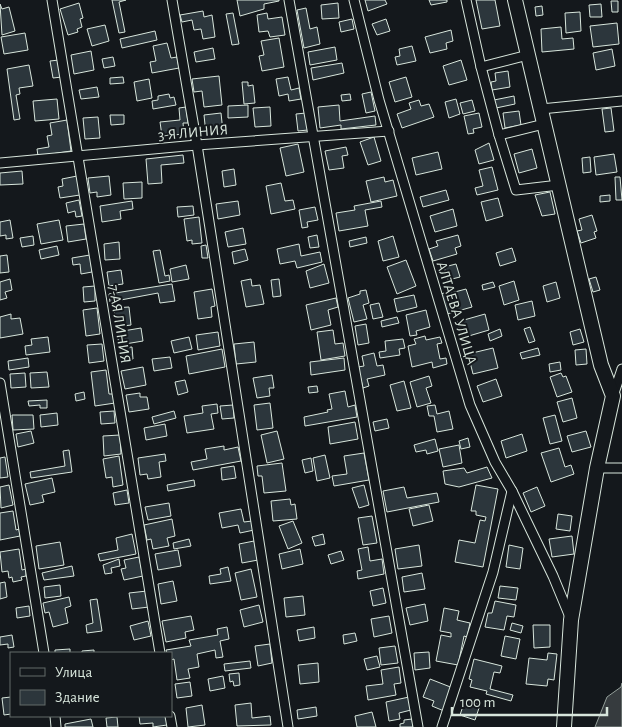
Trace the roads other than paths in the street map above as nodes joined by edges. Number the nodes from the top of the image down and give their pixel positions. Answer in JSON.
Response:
{"nodes":[{"id":1,"x":52,"y":0,"type":"edge"},
{"id":2,"x":172,"y":0,"type":"edge"},
{"id":3,"x":289,"y":0,"type":"edge"},
{"id":4,"x":354,"y":0,"type":"edge"},
{"id":5,"x":466,"y":0,"type":"edge"},
{"id":6,"x":515,"y":0,"type":"edge"},
{"id":7,"x":528,"y":54,"type":"junction"},
{"id":8,"x":481,"y":67,"type":"junction"},
{"id":9,"x":622,"y":101,"type":"edge"},
{"id":10,"x":540,"y":108,"type":"junction"},
{"id":11,"x":544,"y":124,"type":"junction"},
{"id":12,"x":389,"y":131,"type":"junction"},
{"id":13,"x":499,"y":135,"type":"junction"},
{"id":14,"x":313,"y":137,"type":"junction"},
{"id":15,"x":197,"y":145,"type":"junction"},
{"id":16,"x":78,"y":156,"type":"junction"},
{"id":17,"x":0,"y":163,"type":"edge"},
{"id":18,"x":559,"y":184,"type":"junction"},
{"id":19,"x":622,"y":369,"type":"edge"},
{"id":20,"x":0,"y":383,"type":"edge"},
{"id":21,"x":613,"y":396,"type":"junction"},
{"id":22,"x":597,"y":468,"type":"junction"},
{"id":23,"x":622,"y":468,"type":"edge"},
{"id":24,"x":512,"y":491,"type":"junction"},
{"id":25,"x":572,"y":620,"type":"junction"},
{"id":26,"x":44,"y":652,"type":"edge"},
{"id":27,"x":160,"y":652,"type":"edge"},
{"id":28,"x":288,"y":727,"type":"edge"},
{"id":29,"x":418,"y":727,"type":"edge"},
{"id":30,"x":442,"y":727,"type":"edge"},
{"id":31,"x":564,"y":727,"type":"edge"}],
"edges":[{"from":1,"to":16,"type":"street","name":"7-АЯ ЛИНИЯ"},
{"from":2,"to":15,"type":"street"},
{"from":3,"to":14,"type":"street"},
{"from":4,"to":12,"type":"street","name":"АЛТАЕВА УЛИЦА"},
{"from":5,"to":8,"type":"street"},
{"from":6,"to":7,"type":"street"},
{"from":7,"to":8,"type":"street"},
{"from":7,"to":10,"type":"street"},
{"from":8,"to":13,"type":"street"},
{"from":9,"to":10,"type":"street"},
{"from":10,"to":11,"type":"street"},
{"from":11,"to":13,"type":"street"},
{"from":11,"to":18,"type":"street"},
{"from":12,"to":14,"type":"street","name":"3-Я ЛИНИЯ"},
{"from":12,"to":24,"type":"street","name":"АЛТАЕВА УЛИЦА"},
{"from":13,"to":18,"type":"street"},
{"from":14,"to":15,"type":"street","name":"3-Я ЛИНИЯ"},
{"from":14,"to":29,"type":"street"},
{"from":15,"to":16,"type":"street","name":"3-Я ЛИНИЯ"},
{"from":15,"to":28,"type":"street"},
{"from":16,"to":17,"type":"street","name":"3-Я ЛИНИЯ"},
{"from":16,"to":27,"type":"street","name":"7-АЯ ЛИНИЯ"},
{"from":18,"to":21,"type":"street"},
{"from":19,"to":21,"type":"street"},
{"from":20,"to":26,"type":"street"},
{"from":21,"to":22,"type":"street"},
{"from":22,"to":23,"type":"street"},
{"from":22,"to":25,"type":"street"},
{"from":24,"to":25,"type":"street","name":"АЛТАЕВА УЛИЦА"},
{"from":24,"to":30,"type":"street"},
{"from":25,"to":31,"type":"street"}]}
